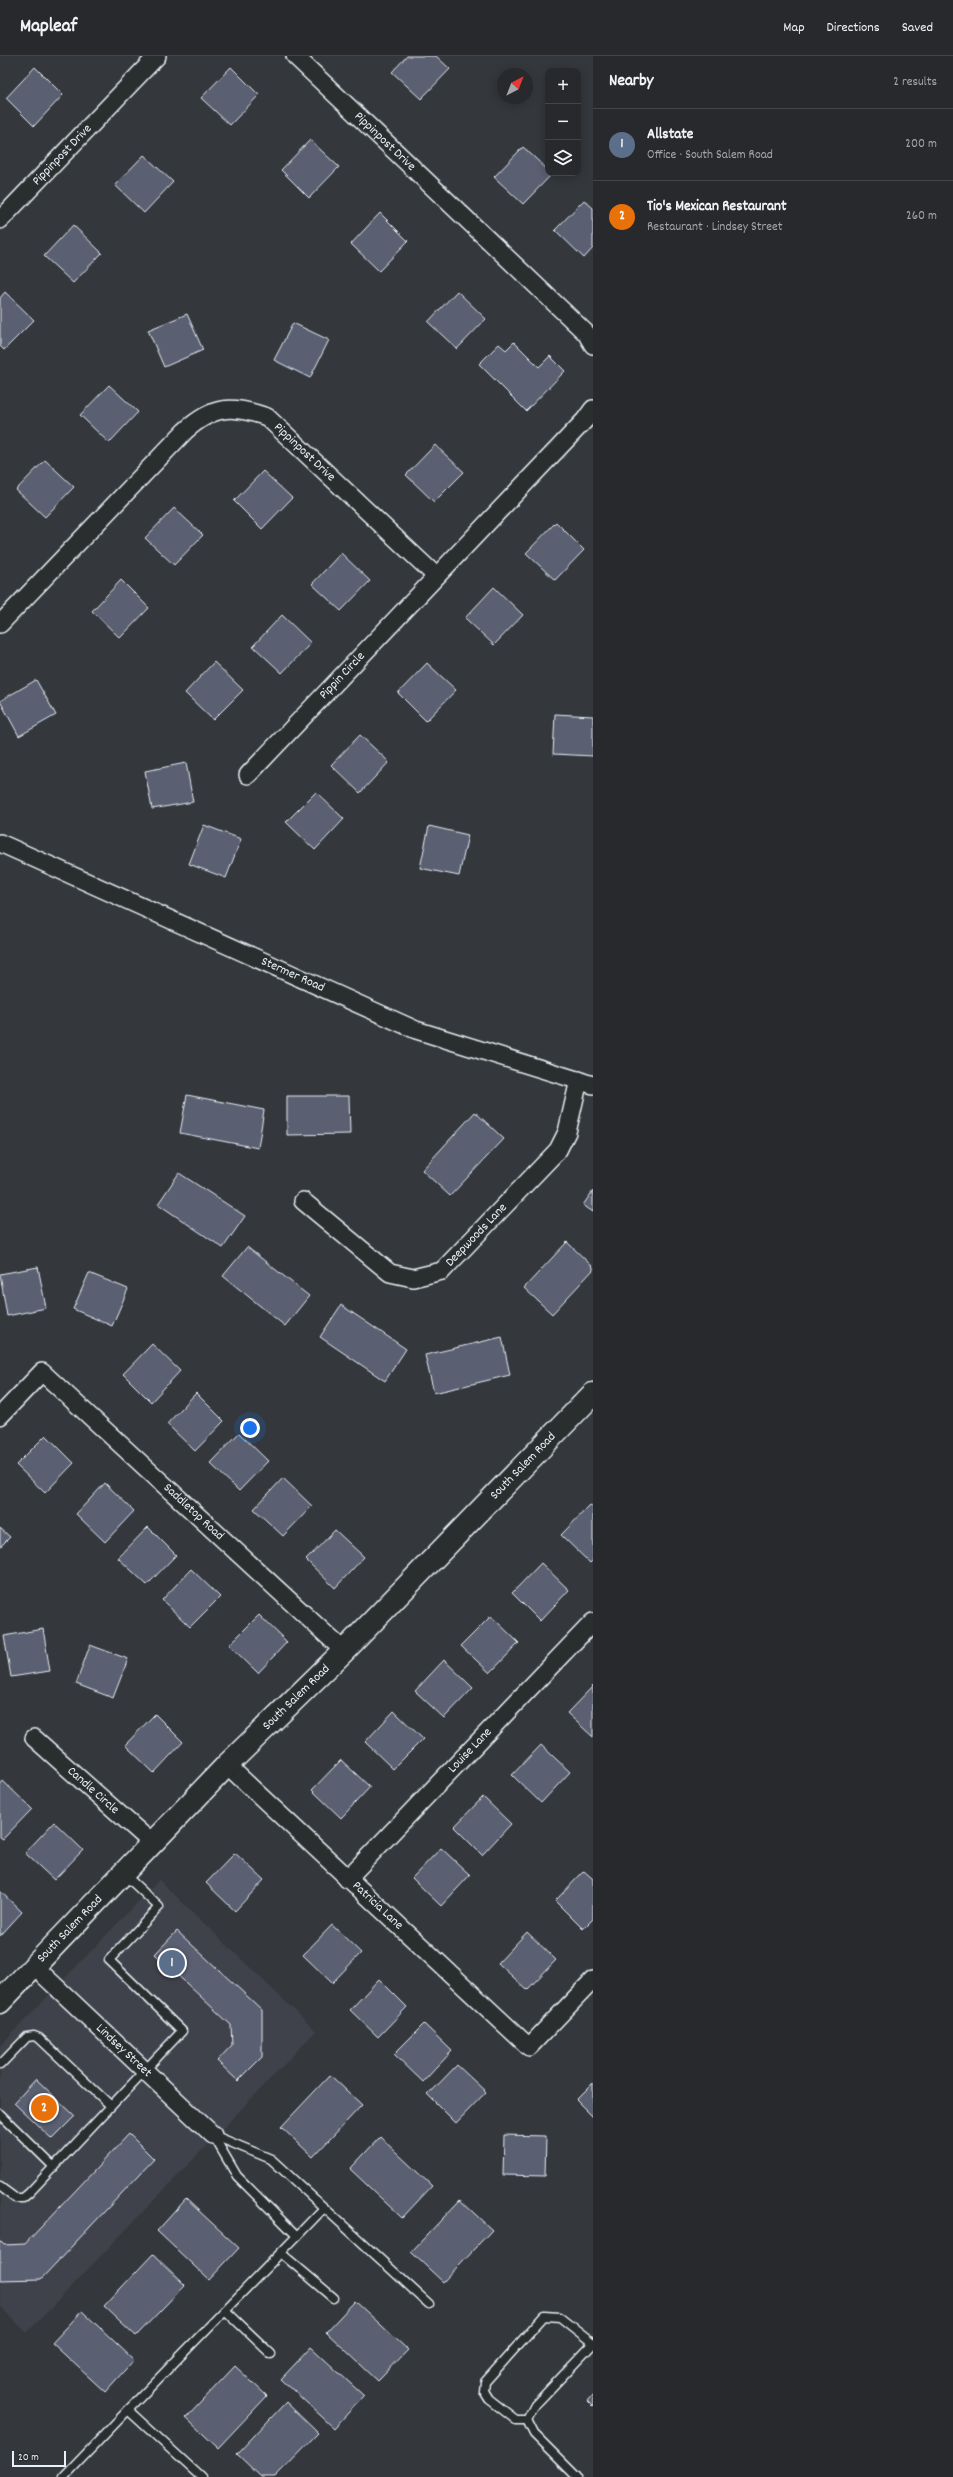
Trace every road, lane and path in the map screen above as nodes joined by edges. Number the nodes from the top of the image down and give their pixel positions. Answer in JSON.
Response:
{"nodes":[{"id":1,"x":157,"y":56,"type":"edge"},
{"id":2,"x":295,"y":56,"type":"edge"},
{"id":3,"x":0,"y":220,"type":"edge"},
{"id":4,"x":593,"y":345,"type":"edge"},
{"id":5,"x":593,"y":409,"type":"edge"},
{"id":6,"x":436,"y":576,"type":"junction"},
{"id":7,"x":0,"y":624,"type":"edge"},
{"id":8,"x":248,"y":775,"type":"dead end"},
{"id":9,"x":0,"y":843,"type":"edge"},
{"id":10,"x":586,"y":1083,"type":"edge"},
{"id":11,"x":303,"y":1201,"type":"dead end"},
{"id":12,"x":593,"y":1394,"type":"edge"},
{"id":13,"x":0,"y":1416,"type":"edge"},
{"id":14,"x":593,"y":1622,"type":"edge"},
{"id":15,"x":344,"y":1651,"type":"junction"},
{"id":16,"x":34,"y":1738,"type":"dead end"},
{"id":17,"x":227,"y":1765,"type":"junction"},
{"id":18,"x":152,"y":1844,"type":"junction"},
{"id":19,"x":124,"y":1874,"type":"junction"},
{"id":20,"x":347,"y":1879,"type":"junction"},
{"id":21,"x":34,"y":1967,"type":"junction"},
{"id":22,"x":593,"y":1980,"type":"edge"},
{"id":23,"x":0,"y":2002,"type":"edge"},
{"id":24,"x":0,"y":2065,"type":"edge"},
{"id":25,"x":145,"y":2072,"type":"junction"},
{"id":26,"x":112,"y":2106,"type":"junction"},
{"id":27,"x":0,"y":2114,"type":"edge"},
{"id":28,"x":213,"y":2135,"type":"junction"},
{"id":29,"x":54,"y":2167,"type":"junction"},
{"id":30,"x":0,"y":2187,"type":"edge"},
{"id":31,"x":324,"y":2208,"type":"junction"},
{"id":32,"x":297,"y":2236,"type":"junction"},
{"id":33,"x":281,"y":2253,"type":"junction"},
{"id":34,"x":334,"y":2298,"type":"dead end"},
{"id":35,"x":429,"y":2304,"type":"dead end"},
{"id":36,"x":225,"y":2310,"type":"junction"},
{"id":37,"x":593,"y":2344,"type":"edge"},
{"id":38,"x":271,"y":2354,"type":"dead end"},
{"id":39,"x":128,"y":2410,"type":"junction"},
{"id":40,"x":527,"y":2420,"type":"junction"},
{"id":41,"x":64,"y":2477,"type":"edge"},
{"id":42,"x":201,"y":2477,"type":"edge"},
{"id":43,"x":577,"y":2477,"type":"edge"}],
"edges":[{"from":1,"to":3,"type":"street","name":"Pippinpost Drive"},
{"from":2,"to":4,"type":"street","name":"Pippinpost Drive"},
{"from":5,"to":6,"type":"street"},
{"from":6,"to":7,"type":"street","name":"Pippinpost Drive"},
{"from":6,"to":8,"type":"street","name":"Pippin Circle"},
{"from":9,"to":10,"type":"street","name":"Stermer Road"},
{"from":10,"to":11,"type":"street","name":"Deepwoods Lane"},
{"from":12,"to":15,"type":"main road","name":"South Salem Road"},
{"from":13,"to":15,"type":"street","name":"Saddletop Road"},
{"from":14,"to":20,"type":"street","name":"Louise Lane"},
{"from":15,"to":17,"type":"main road","name":"South Salem Road"},
{"from":16,"to":18,"type":"street","name":"Candle Circle"},
{"from":17,"to":18,"type":"main road","name":"South Salem Road"},
{"from":17,"to":20,"type":"street","name":"Patricia Lane"},
{"from":18,"to":19,"type":"main road","name":"South Salem Road"},
{"from":19,"to":21,"type":"main road","name":"South Salem Road"},
{"from":19,"to":25,"type":"lane"},
{"from":20,"to":22,"type":"street","name":"Patricia Lane"},
{"from":21,"to":23,"type":"main road","name":"South Salem Road"},
{"from":21,"to":25,"type":"street","name":"Lindsey Street"},
{"from":24,"to":26,"type":"lane"},
{"from":25,"to":26,"type":"lane"},
{"from":25,"to":28,"type":"street","name":"Lindsey Street"},
{"from":26,"to":29,"type":"lane"},
{"from":27,"to":29,"type":"lane"},
{"from":28,"to":31,"type":"lane"},
{"from":28,"to":32,"type":"lane"},
{"from":29,"to":30,"type":"lane"},
{"from":31,"to":32,"type":"lane"},
{"from":31,"to":35,"type":"lane"},
{"from":32,"to":33,"type":"lane"},
{"from":33,"to":34,"type":"lane"},
{"from":33,"to":36,"type":"lane"},
{"from":36,"to":38,"type":"lane"},
{"from":36,"to":39,"type":"lane"},
{"from":37,"to":40,"type":"lane"},
{"from":37,"to":40,"type":"lane"},
{"from":39,"to":41,"type":"lane"},
{"from":39,"to":42,"type":"lane"},
{"from":40,"to":43,"type":"lane"}]}
